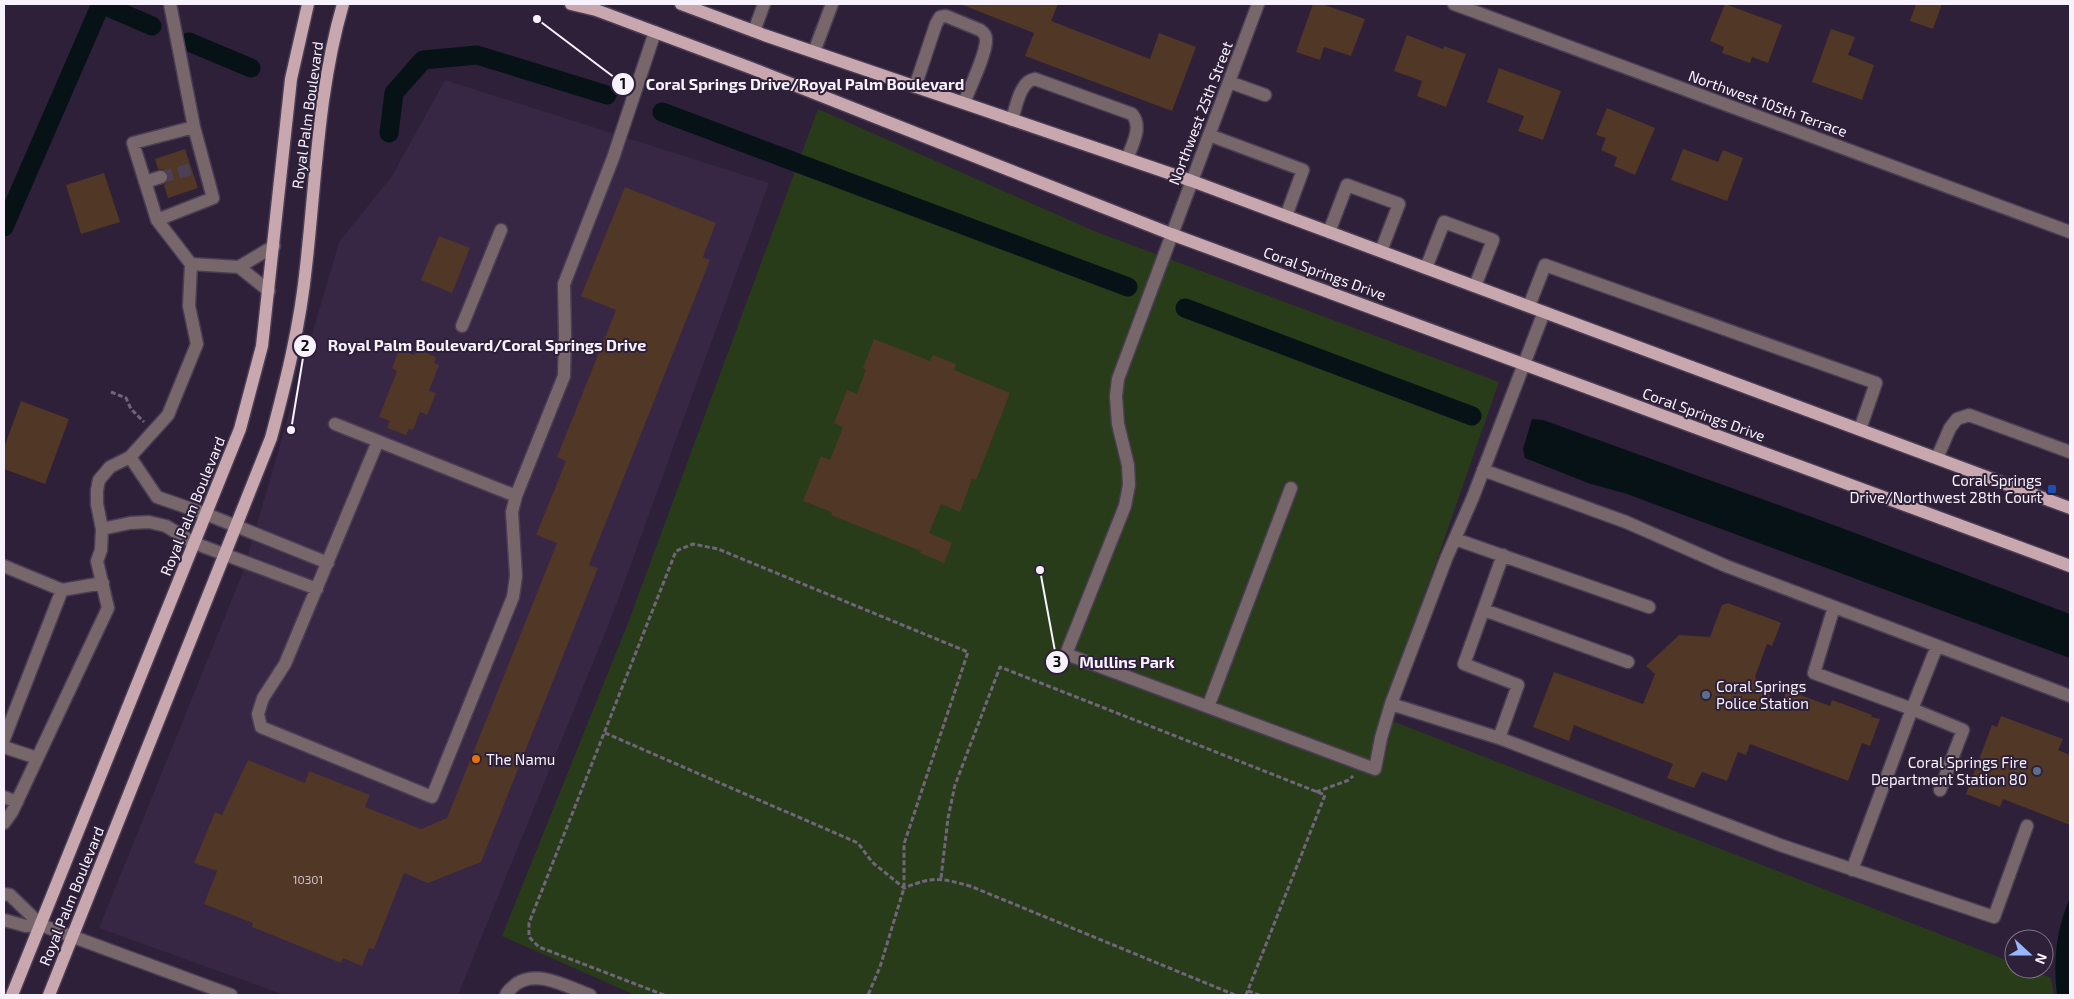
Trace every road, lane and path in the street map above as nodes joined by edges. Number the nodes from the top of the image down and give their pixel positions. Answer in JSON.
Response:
{"nodes":[{"id":1,"x":170,"y":4,"type":"edge"},
{"id":2,"x":308,"y":4,"type":"edge"},
{"id":3,"x":343,"y":4,"type":"edge"},
{"id":4,"x":570,"y":4,"type":"edge"},
{"id":5,"x":681,"y":4,"type":"edge"},
{"id":6,"x":764,"y":4,"type":"edge"},
{"id":7,"x":832,"y":4,"type":"edge"},
{"id":8,"x":1258,"y":4,"type":"edge"},
{"id":9,"x":1454,"y":4,"type":"edge"},
{"id":10,"x":754,"y":31,"type":"junction"},
{"id":11,"x":655,"y":32,"type":"junction"},
{"id":12,"x":814,"y":52,"type":"junction"},
{"id":13,"x":1229,"y":82,"type":"junction"},
{"id":14,"x":916,"y":87,"type":"junction"},
{"id":15,"x":1265,"y":95,"type":"dead end"},
{"id":16,"x":964,"y":103,"type":"junction"},
{"id":17,"x":1012,"y":120,"type":"junction"},
{"id":18,"x":194,"y":127,"type":"junction"},
{"id":19,"x":1209,"y":135,"type":"junction"},
{"id":20,"x":1128,"y":159,"type":"junction"},
{"id":21,"x":161,"y":177,"type":"tunnel mouth"},
{"id":22,"x":1192,"y":181,"type":"junction"},
{"id":23,"x":145,"y":182,"type":"junction"},
{"id":24,"x":1286,"y":216,"type":"junction"},
{"id":25,"x":157,"y":220,"type":"junction"},
{"id":26,"x":501,"y":230,"type":"dead end"},
{"id":27,"x":1329,"y":232,"type":"junction"},
{"id":28,"x":2070,"y":232,"type":"edge"},
{"id":29,"x":1171,"y":234,"type":"junction"},
{"id":30,"x":274,"y":246,"type":"junction"},
{"id":31,"x":1381,"y":251,"type":"junction"},
{"id":32,"x":191,"y":264,"type":"junction"},
{"id":33,"x":239,"y":267,"type":"junction"},
{"id":34,"x":1426,"y":268,"type":"junction"},
{"id":35,"x":1475,"y":286,"type":"junction"},
{"id":36,"x":269,"y":291,"type":"junction"},
{"id":37,"x":1529,"y":306,"type":"junction"},
{"id":38,"x":1544,"y":312,"type":"junction"},
{"id":39,"x":462,"y":326,"type":"dead end"},
{"id":40,"x":1524,"y":364,"type":"junction"},
{"id":41,"x":111,"y":392,"type":"dead end"},
{"id":42,"x":146,"y":424,"type":"dead end"},
{"id":43,"x":335,"y":424,"type":"dead end"},
{"id":44,"x":1860,"y":429,"type":"junction"},
{"id":45,"x":378,"y":441,"type":"junction"},
{"id":46,"x":2070,"y":452,"type":"edge"},
{"id":47,"x":130,"y":457,"type":"junction"},
{"id":48,"x":1937,"y":458,"type":"junction"},
{"id":49,"x":1483,"y":470,"type":"junction"},
{"id":50,"x":1291,"y":488,"type":"dead end"},
{"id":51,"x":516,"y":496,"type":"junction"},
{"id":52,"x":2070,"y":508,"type":"edge"},
{"id":53,"x":206,"y":514,"type":"junction"},
{"id":54,"x":236,"y":526,"type":"junction"},
{"id":55,"x":102,"y":529,"type":"junction"},
{"id":56,"x":1455,"y":538,"type":"junction"},
{"id":57,"x":194,"y":543,"type":"junction"},
{"id":58,"x":225,"y":554,"type":"junction"},
{"id":59,"x":1503,"y":556,"type":"junction"},
{"id":60,"x":328,"y":563,"type":"junction"},
{"id":61,"x":4,"y":566,"type":"edge"},
{"id":62,"x":2070,"y":566,"type":"edge"},
{"id":63,"x":103,"y":583,"type":"junction"},
{"id":64,"x":317,"y":589,"type":"junction"},
{"id":65,"x":62,"y":590,"type":"junction"},
{"id":66,"x":1834,"y":607,"type":"junction"},
{"id":67,"x":1649,"y":608,"type":"dead end"},
{"id":68,"x":1484,"y":610,"type":"junction"},
{"id":69,"x":1937,"y":646,"type":"junction"},
{"id":70,"x":1628,"y":662,"type":"dead end"},
{"id":71,"x":2070,"y":696,"type":"edge"},
{"id":72,"x":1391,"y":704,"type":"junction"},
{"id":73,"x":1208,"y":707,"type":"junction"},
{"id":74,"x":1912,"y":709,"type":"junction"},
{"id":75,"x":605,"y":733,"type":"junction"},
{"id":76,"x":1499,"y":738,"type":"junction"},
{"id":77,"x":4,"y":739,"type":"edge"},
{"id":78,"x":4,"y":747,"type":"edge"},
{"id":79,"x":37,"y":758,"type":"junction"},
{"id":80,"x":1355,"y":774,"type":"dead end"},
{"id":81,"x":1940,"y":790,"type":"dead end"},
{"id":82,"x":1316,"y":792,"type":"junction"},
{"id":83,"x":4,"y":797,"type":"edge"},
{"id":84,"x":17,"y":802,"type":"junction"},
{"id":85,"x":4,"y":823,"type":"edge"},
{"id":86,"x":2027,"y":826,"type":"dead end"},
{"id":87,"x":1852,"y":870,"type":"junction"},
{"id":88,"x":941,"y":878,"type":"junction"},
{"id":89,"x":904,"y":888,"type":"junction"},
{"id":90,"x":4,"y":894,"type":"edge"},
{"id":91,"x":4,"y":920,"type":"edge"},
{"id":92,"x":41,"y":925,"type":"junction"},
{"id":93,"x":73,"y":937,"type":"junction"},
{"id":94,"x":1247,"y":993,"type":"edge"},
{"id":95,"x":12,"y":995,"type":"edge"},
{"id":96,"x":50,"y":995,"type":"edge"},
{"id":97,"x":230,"y":995,"type":"edge"},
{"id":98,"x":506,"y":995,"type":"edge"},
{"id":99,"x":590,"y":995,"type":"edge"},
{"id":100,"x":664,"y":995,"type":"edge"},
{"id":101,"x":868,"y":995,"type":"edge"},
{"id":102,"x":1235,"y":995,"type":"edge"},
{"id":103,"x":1259,"y":995,"type":"edge"}],
"edges":[{"from":1,"to":18,"type":"street"},
{"from":2,"to":30,"type":"main road","name":"Royal Palm Boulevard"},
{"from":3,"to":54,"type":"main road","name":"Royal Palm Boulevard"},
{"from":4,"to":11,"type":"main road","name":"Coral Springs Drive"},
{"from":5,"to":10,"type":"main road"},
{"from":6,"to":10,"type":"street"},
{"from":7,"to":12,"type":"street"},
{"from":8,"to":13,"type":"street","name":"Northwest 25th Street"},
{"from":9,"to":28,"type":"street","name":"Northwest 105th Terrace"},
{"from":10,"to":12,"type":"main road"},
{"from":11,"to":29,"type":"main road","name":"Coral Springs Drive"},
{"from":11,"to":51,"type":"street"},
{"from":12,"to":14,"type":"main road"},
{"from":13,"to":15,"type":"street"},
{"from":13,"to":19,"type":"street","name":"Northwest 25th Street"},
{"from":14,"to":16,"type":"main road"},
{"from":14,"to":16,"type":"street"},
{"from":16,"to":17,"type":"main road"},
{"from":17,"to":20,"type":"main road"},
{"from":17,"to":20,"type":"street"},
{"from":18,"to":23,"type":"street"},
{"from":18,"to":25,"type":"street"},
{"from":19,"to":22,"type":"street","name":"Northwest 25th Street"},
{"from":19,"to":24,"type":"street"},
{"from":20,"to":22,"type":"main road"},
{"from":21,"to":23,"type":"street"},
{"from":22,"to":24,"type":"main road"},
{"from":22,"to":29,"type":"street","name":"Northwest 25th Street"},
{"from":23,"to":25,"type":"street"},
{"from":24,"to":27,"type":"main road"},
{"from":25,"to":32,"type":"street"},
{"from":26,"to":39,"type":"street"},
{"from":27,"to":31,"type":"main road"},
{"from":27,"to":31,"type":"street"},
{"from":29,"to":40,"type":"main road","name":"Coral Springs Drive"},
{"from":29,"to":73,"type":"street","name":"Northwest 25th Street"},
{"from":30,"to":33,"type":"street"},
{"from":30,"to":36,"type":"main road","name":"Royal Palm Boulevard"},
{"from":31,"to":34,"type":"main road"},
{"from":32,"to":33,"type":"street"},
{"from":32,"to":47,"type":"street"},
{"from":33,"to":36,"type":"street"},
{"from":34,"to":35,"type":"main road"},
{"from":34,"to":35,"type":"street"},
{"from":35,"to":37,"type":"main road"},
{"from":36,"to":53,"type":"main road","name":"Royal Palm Boulevard"},
{"from":37,"to":38,"type":"main road"},
{"from":37,"to":44,"type":"street"},
{"from":38,"to":40,"type":"street"},
{"from":38,"to":44,"type":"main road"},
{"from":40,"to":49,"type":"street"},
{"from":40,"to":62,"type":"main road","name":"Coral Springs Drive"},
{"from":41,"to":42,"type":"path"},
{"from":43,"to":45,"type":"street"},
{"from":44,"to":48,"type":"main road"},
{"from":45,"to":51,"type":"street"},
{"from":45,"to":60,"type":"street"},
{"from":46,"to":48,"type":"street"},
{"from":47,"to":53,"type":"street"},
{"from":47,"to":55,"type":"street"},
{"from":48,"to":52,"type":"main road"},
{"from":49,"to":56,"type":"street"},
{"from":49,"to":66,"type":"street"},
{"from":50,"to":73,"type":"street"},
{"from":51,"to":64,"type":"street"},
{"from":53,"to":54,"type":"street"},
{"from":53,"to":57,"type":"main road","name":"Royal Palm Boulevard"},
{"from":54,"to":58,"type":"main road","name":"Royal Palm Boulevard"},
{"from":54,"to":60,"type":"street"},
{"from":55,"to":57,"type":"street"},
{"from":55,"to":63,"type":"street"},
{"from":56,"to":59,"type":"street"},
{"from":56,"to":72,"type":"street"},
{"from":57,"to":58,"type":"street"},
{"from":57,"to":92,"type":"main road","name":"Royal Palm Boulevard"},
{"from":58,"to":64,"type":"street"},
{"from":58,"to":93,"type":"main road","name":"Royal Palm Boulevard"},
{"from":59,"to":67,"type":"street"},
{"from":59,"to":68,"type":"street"},
{"from":60,"to":64,"type":"street"},
{"from":61,"to":65,"type":"street"},
{"from":63,"to":65,"type":"street"},
{"from":63,"to":79,"type":"street"},
{"from":65,"to":77,"type":"street"},
{"from":66,"to":69,"type":"street"},
{"from":66,"to":74,"type":"street"},
{"from":68,"to":70,"type":"street"},
{"from":68,"to":76,"type":"street"},
{"from":69,"to":71,"type":"street"},
{"from":69,"to":74,"type":"street"},
{"from":72,"to":73,"type":"street"},
{"from":72,"to":76,"type":"street"},
{"from":74,"to":81,"type":"street"},
{"from":74,"to":87,"type":"street"},
{"from":75,"to":89,"type":"path"},
{"from":75,"to":89,"type":"path"},
{"from":75,"to":100,"type":"path"},
{"from":76,"to":87,"type":"street"},
{"from":78,"to":79,"type":"street"},
{"from":79,"to":84,"type":"street"},
{"from":80,"to":82,"type":"path"},
{"from":82,"to":88,"type":"path"},
{"from":82,"to":94,"type":"path"},
{"from":83,"to":84,"type":"street"},
{"from":84,"to":85,"type":"street"},
{"from":86,"to":87,"type":"street"},
{"from":88,"to":89,"type":"path"},
{"from":88,"to":102,"type":"path"},
{"from":89,"to":101,"type":"path"},
{"from":90,"to":92,"type":"street"},
{"from":91,"to":92,"type":"street"},
{"from":92,"to":93,"type":"street"},
{"from":92,"to":95,"type":"main road","name":"Royal Palm Boulevard"},
{"from":93,"to":96,"type":"main road","name":"Royal Palm Boulevard"},
{"from":93,"to":97,"type":"street"},
{"from":94,"to":103,"type":"path"},
{"from":98,"to":99,"type":"street"}]}
